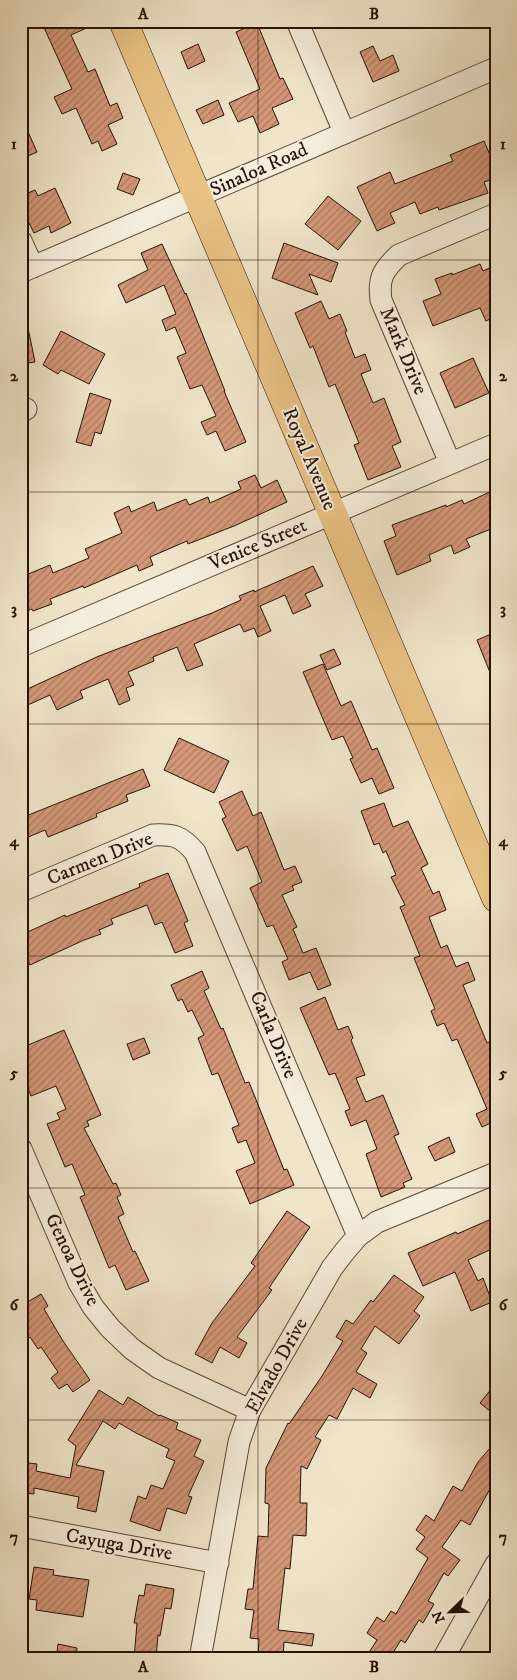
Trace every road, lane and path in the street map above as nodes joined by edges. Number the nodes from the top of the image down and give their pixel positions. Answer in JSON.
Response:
{"nodes":[{"id":1,"x":123,"y":21,"type":"edge"},
{"id":2,"x":297,"y":21,"type":"edge"},
{"id":3,"x":496,"y":68,"type":"edge"},
{"id":4,"x":344,"y":132,"type":"junction"},
{"id":5,"x":197,"y":197,"type":"junction"},
{"id":6,"x":496,"y":214,"type":"edge"},
{"id":7,"x":21,"y":241,"type":"edge"},
{"id":8,"x":27,"y":270,"type":"edge"},
{"id":9,"x":496,"y":444,"type":"edge"},
{"id":10,"x":450,"y":463,"type":"junction"},
{"id":11,"x":332,"y":513,"type":"junction"},
{"id":12,"x":21,"y":646,"type":"edge"},
{"id":13,"x":180,"y":838,"type":"joint"},
{"id":14,"x":21,"y":890,"type":"edge"},
{"id":15,"x":496,"y":898,"type":"edge"},
{"id":16,"x":23,"y":1160,"type":"edge"},
{"id":17,"x":496,"y":1173,"type":"edge"},
{"id":18,"x":358,"y":1236,"type":"junction"},
{"id":19,"x":250,"y":1410,"type":"junction"},
{"id":20,"x":21,"y":1526,"type":"edge"},
{"id":21,"x":218,"y":1563,"type":"junction"},
{"id":22,"x":496,"y":1564,"type":"edge"},
{"id":23,"x":200,"y":1659,"type":"edge"},
{"id":24,"x":443,"y":1659,"type":"edge"}],
"edges":[{"from":1,"to":5,"type":"main road","name":"Royal Avenue"},
{"from":2,"to":4,"type":"street"},
{"from":3,"to":4,"type":"street","name":"Sinaloa Road"},
{"from":4,"to":5,"type":"street","name":"Sinaloa Road"},
{"from":5,"to":8,"type":"street","name":"Sinaloa Road"},
{"from":5,"to":11,"type":"main road","name":"Royal Avenue"},
{"from":6,"to":10,"type":"street","name":"Mark Drive"},
{"from":7,"to":8,"type":"street"},
{"from":9,"to":10,"type":"street","name":"Venice Street"},
{"from":10,"to":11,"type":"street","name":"Venice Street"},
{"from":11,"to":12,"type":"street","name":"Venice Street"},
{"from":11,"to":15,"type":"main road","name":"Royal Avenue"},
{"from":13,"to":14,"type":"street","name":"Carmen Drive"},
{"from":13,"to":18,"type":"street","name":"Carla Drive"},
{"from":16,"to":19,"type":"street","name":"Genoa Drive"},
{"from":17,"to":18,"type":"street","name":"Elvado Drive"},
{"from":18,"to":19,"type":"street","name":"Elvado Drive"},
{"from":19,"to":21,"type":"street","name":"Elvado Drive"},
{"from":20,"to":21,"type":"street","name":"Cayuga Drive"},
{"from":21,"to":23,"type":"street","name":"Elvado Drive"},
{"from":22,"to":24,"type":"street"}]}
